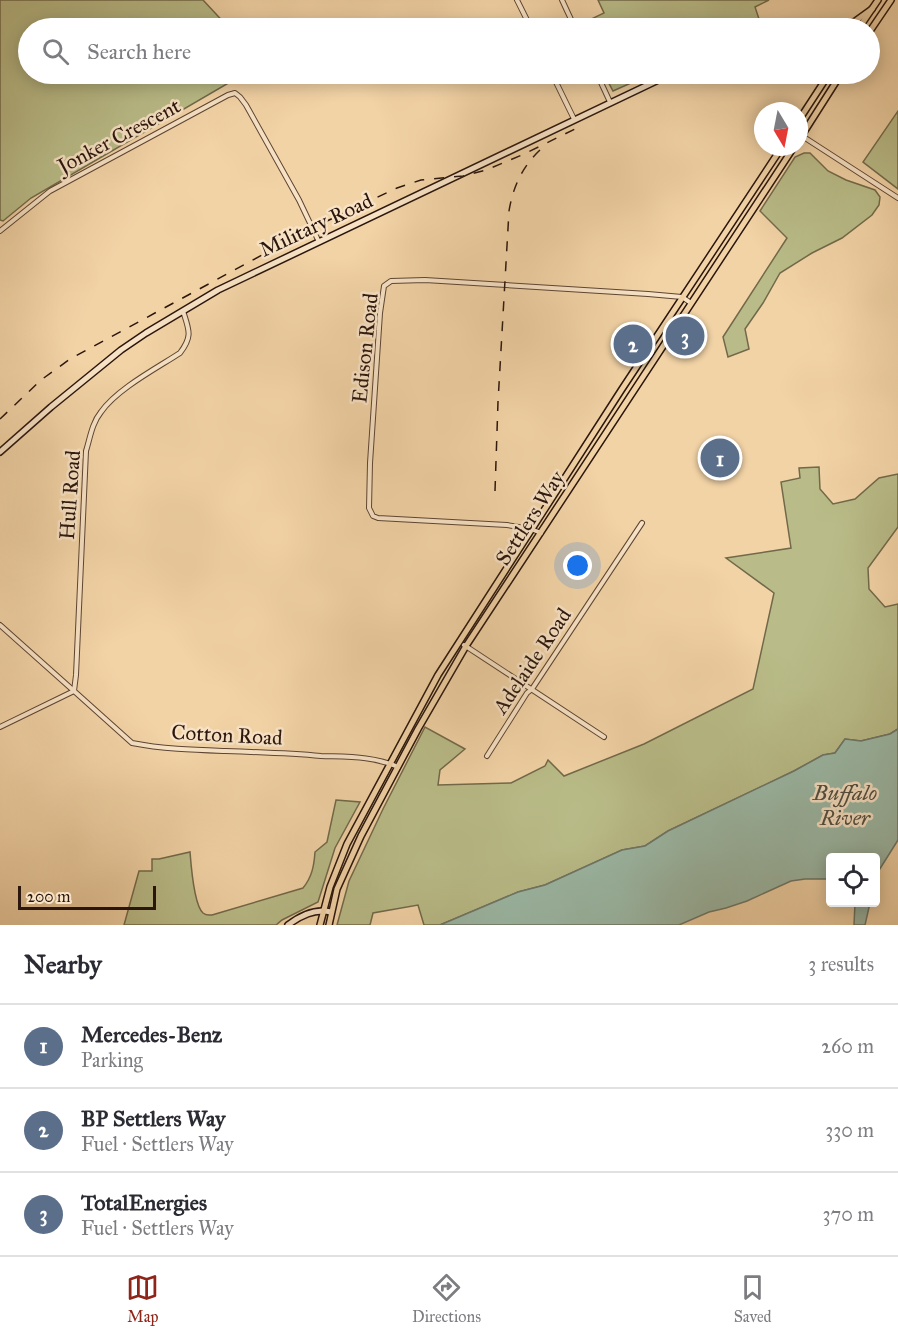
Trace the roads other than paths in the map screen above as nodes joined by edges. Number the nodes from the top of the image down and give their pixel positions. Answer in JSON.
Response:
{"nodes":[{"id":1,"x":517,"y":0,"type":"edge"},
{"id":2,"x":562,"y":0,"type":"edge"},
{"id":3,"x":878,"y":0,"type":"edge"},
{"id":4,"x":891,"y":0,"type":"edge"},
{"id":5,"x":872,"y":9,"type":"junction"},
{"id":6,"x":526,"y":18,"type":"edge"},
{"id":7,"x":570,"y":18,"type":"edge"},
{"id":8,"x":860,"y":18,"type":"edge"},
{"id":9,"x":866,"y":18,"type":"edge"},
{"id":10,"x":879,"y":18,"type":"edge"},
{"id":11,"x":557,"y":84,"type":"edge"},
{"id":12,"x":602,"y":84,"type":"edge"},
{"id":13,"x":649,"y":84,"type":"edge"},
{"id":14,"x":823,"y":84,"type":"edge"},
{"id":15,"x":834,"y":84,"type":"edge"},
{"id":16,"x":610,"y":102,"type":"junction"},
{"id":17,"x":808,"y":107,"type":"edge"},
{"id":18,"x":574,"y":119,"type":"junction"},
{"id":19,"x":808,"y":124,"type":"edge"},
{"id":20,"x":808,"y":141,"type":"edge"},
{"id":21,"x":776,"y":156,"type":"edge"},
{"id":22,"x":788,"y":156,"type":"edge"},
{"id":23,"x":898,"y":198,"type":"edge"},
{"id":24,"x":0,"y":231,"type":"edge"},
{"id":25,"x":320,"y":242,"type":"junction"},
{"id":26,"x":682,"y":297,"type":"junction"},
{"id":27,"x":691,"y":303,"type":"junction"},
{"id":28,"x":183,"y":311,"type":"junction"},
{"id":29,"x":1,"y":453,"type":"edge"},
{"id":30,"x":642,"y":523,"type":"dead end"},
{"id":31,"x":531,"y":529,"type":"junction"},
{"id":32,"x":541,"y":533,"type":"junction"},
{"id":33,"x":0,"y":625,"type":"edge"},
{"id":34,"x":459,"y":642,"type":"junction"},
{"id":35,"x":466,"y":646,"type":"junction"},
{"id":36,"x":532,"y":689,"type":"junction"},
{"id":37,"x":74,"y":691,"type":"junction"},
{"id":38,"x":0,"y":727,"type":"edge"},
{"id":39,"x":603,"y":737,"type":"dead end"},
{"id":40,"x":487,"y":756,"type":"dead end"},
{"id":41,"x":390,"y":763,"type":"junction"},
{"id":42,"x":398,"y":767,"type":"junction"},
{"id":43,"x":324,"y":910,"type":"junction"},
{"id":44,"x":331,"y":912,"type":"junction"},
{"id":45,"x":288,"y":925,"type":"edge"},
{"id":46,"x":320,"y":925,"type":"edge"},
{"id":47,"x":329,"y":925,"type":"edge"}],
"edges":[{"from":1,"to":6,"type":"street"},
{"from":2,"to":7,"type":"street"},
{"from":3,"to":5,"type":"main road"},
{"from":4,"to":10,"type":"main road"},
{"from":5,"to":8,"type":"main road"},
{"from":5,"to":9,"type":"main road"},
{"from":11,"to":18,"type":"street"},
{"from":12,"to":16,"type":"street"},
{"from":13,"to":16,"type":"street","name":"Military Road"},
{"from":14,"to":17,"type":"main road"},
{"from":15,"to":19,"type":"main road"},
{"from":16,"to":18,"type":"street","name":"Military Road"},
{"from":18,"to":25,"type":"street","name":"Military Road"},
{"from":20,"to":23,"type":"street"},
{"from":21,"to":26,"type":"main road","name":"Settlers Way"},
{"from":22,"to":27,"type":"main road","name":"Settlers Way"},
{"from":24,"to":25,"type":"street","name":"Jonker Crescent"},
{"from":25,"to":28,"type":"street","name":"Military Road"},
{"from":26,"to":27,"type":"street","name":"Edison Road"},
{"from":26,"to":31,"type":"main road","name":"Settlers Way"},
{"from":26,"to":31,"type":"street","name":"Edison Road"},
{"from":27,"to":32,"type":"main road","name":"Settlers Way"},
{"from":28,"to":29,"type":"street","name":"Military Road"},
{"from":28,"to":37,"type":"street","name":"Hull Road"},
{"from":30,"to":36,"type":"street","name":"Adelaide Road"},
{"from":31,"to":32,"type":"street","name":"Edison Road"},
{"from":31,"to":34,"type":"main road","name":"Settlers Way"},
{"from":32,"to":35,"type":"main road","name":"Settlers Way"},
{"from":33,"to":37,"type":"street","name":"Cotton Road"},
{"from":34,"to":35,"type":"street"},
{"from":34,"to":41,"type":"main road","name":"Settlers Way"},
{"from":35,"to":36,"type":"street"},
{"from":35,"to":42,"type":"main road","name":"Settlers Way"},
{"from":36,"to":39,"type":"street"},
{"from":36,"to":40,"type":"street","name":"Adelaide Road"},
{"from":37,"to":38,"type":"street"},
{"from":37,"to":41,"type":"street","name":"Cotton Road"},
{"from":41,"to":42,"type":"street","name":"Cotton Road"},
{"from":41,"to":43,"type":"main road","name":"Settlers Way"},
{"from":42,"to":44,"type":"main road","name":"Settlers Way"},
{"from":43,"to":44,"type":"street"},
{"from":43,"to":45,"type":"street"},
{"from":43,"to":46,"type":"main road","name":"Settlers Way"},
{"from":44,"to":47,"type":"main road","name":"Settlers Way"}]}
